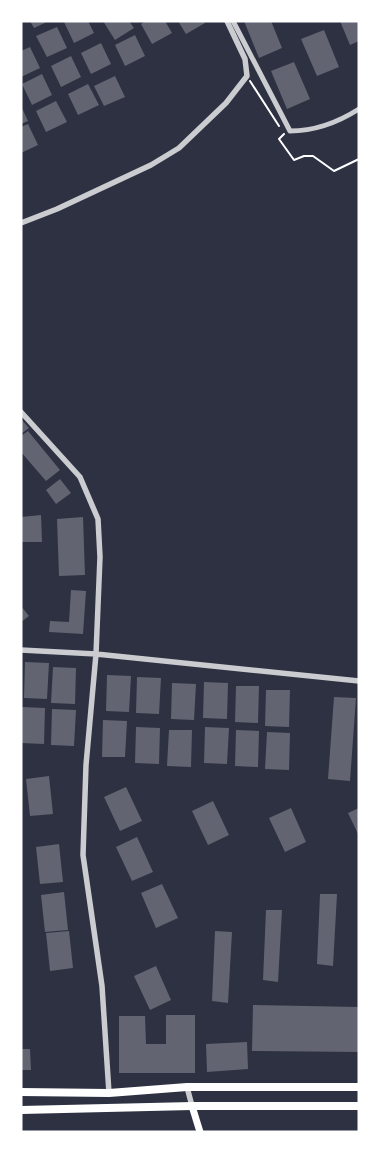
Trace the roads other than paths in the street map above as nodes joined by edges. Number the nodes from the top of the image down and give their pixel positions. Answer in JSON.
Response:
{"nodes":[{"id":1,"x":227,"y":21,"type":"edge"},
{"id":2,"x":233,"y":21,"type":"edge"},
{"id":3,"x":359,"y":108,"type":"edge"},
{"id":4,"x":21,"y":223,"type":"edge"},
{"id":5,"x":21,"y":412,"type":"edge"},
{"id":6,"x":21,"y":650,"type":"edge"},
{"id":7,"x":96,"y":654,"type":"junction"},
{"id":8,"x":359,"y":681,"type":"edge"},
{"id":9,"x":187,"y":1087,"type":"junction"},
{"id":10,"x":359,"y":1087,"type":"edge"},
{"id":11,"x":21,"y":1092,"type":"edge"},
{"id":12,"x":109,"y":1093,"type":"junction"},
{"id":13,"x":192,"y":1106,"type":"junction"},
{"id":14,"x":359,"y":1106,"type":"edge"},
{"id":15,"x":21,"y":1110,"type":"edge"},
{"id":16,"x":200,"y":1132,"type":"edge"}],
"edges":[{"from":1,"to":4,"type":"street"},
{"from":2,"to":3,"type":"street"},
{"from":5,"to":7,"type":"street"},
{"from":6,"to":7,"type":"street"},
{"from":7,"to":8,"type":"street"},
{"from":7,"to":12,"type":"street"},
{"from":9,"to":10,"type":"main road"},
{"from":9,"to":12,"type":"main road"},
{"from":9,"to":13,"type":"street"},
{"from":11,"to":12,"type":"main road"},
{"from":13,"to":14,"type":"main road"},
{"from":13,"to":15,"type":"main road"},
{"from":13,"to":16,"type":"main road"}]}
